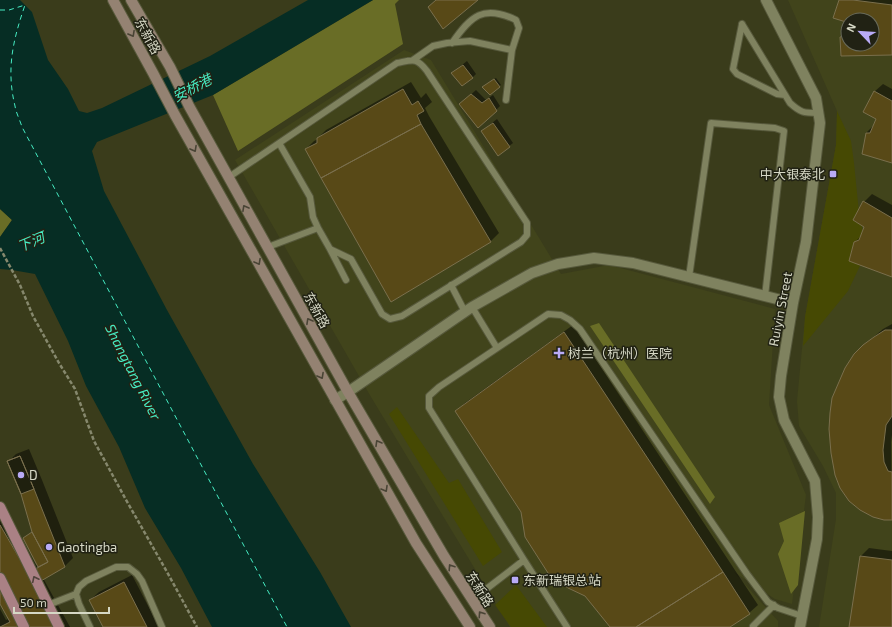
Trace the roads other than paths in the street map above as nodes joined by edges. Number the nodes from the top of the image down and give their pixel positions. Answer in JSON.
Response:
{"nodes":[{"id":1,"x":113,"y":0,"type":"edge"},
{"id":2,"x":131,"y":0,"type":"edge"},
{"id":3,"x":766,"y":0,"type":"edge"},
{"id":4,"x":452,"y":43,"type":"junction"},
{"id":5,"x":512,"y":50,"type":"junction"},
{"id":6,"x":413,"y":60,"type":"junction"},
{"id":7,"x":785,"y":96,"type":"junction"},
{"id":8,"x":506,"y":100,"type":"dead end"},
{"id":9,"x":818,"y":113,"type":"junction"},
{"id":10,"x":279,"y":143,"type":"junction"},
{"id":11,"x":228,"y":177,"type":"junction"},
{"id":12,"x":318,"y":228,"type":"junction"},
{"id":13,"x":268,"y":247,"type":"junction"},
{"id":14,"x":330,"y":249,"type":"junction"},
{"id":15,"x":689,"y":277,"type":"junction"},
{"id":16,"x":346,"y":280,"type":"dead end"},
{"id":17,"x":451,"y":285,"type":"junction"},
{"id":18,"x":765,"y":296,"type":"junction"},
{"id":19,"x":793,"y":303,"type":"junction"},
{"id":20,"x":469,"y":310,"type":"junction"},
{"id":21,"x":497,"y":348,"type":"junction"},
{"id":22,"x":348,"y":392,"type":"junction"},
{"id":23,"x":335,"y":400,"type":"junction"},
{"id":24,"x":0,"y":507,"type":"edge"},
{"id":25,"x":524,"y":560,"type":"junction"},
{"id":26,"x":0,"y":578,"type":"edge"},
{"id":27,"x":76,"y":594,"type":"junction"},
{"id":28,"x":472,"y":600,"type":"junction"},
{"id":29,"x":48,"y":605,"type":"junction"},
{"id":30,"x":774,"y":605,"type":"junction"},
{"id":31,"x":802,"y":616,"type":"junction"},
{"id":32,"x":24,"y":627,"type":"edge"},
{"id":33,"x":58,"y":627,"type":"edge"},
{"id":34,"x":90,"y":627,"type":"edge"},
{"id":35,"x":162,"y":627,"type":"edge"},
{"id":36,"x":470,"y":627,"type":"edge"},
{"id":37,"x":490,"y":627,"type":"edge"},
{"id":38,"x":567,"y":627,"type":"edge"},
{"id":39,"x":754,"y":627,"type":"edge"},
{"id":40,"x":800,"y":627,"type":"edge"}],
"edges":[{"from":1,"to":23,"type":"main road","name":"东新路","one_way":true},
{"from":2,"to":11,"type":"main road","name":"东新路"},
{"from":3,"to":9,"type":"street","name":"Ruiyin Street"},
{"from":4,"to":5,"type":"lane"},
{"from":4,"to":5,"type":"lane"},
{"from":4,"to":6,"type":"lane"},
{"from":5,"to":8,"type":"lane"},
{"from":6,"to":10,"type":"lane"},
{"from":6,"to":17,"type":"lane"},
{"from":7,"to":7,"type":"lane"},
{"from":7,"to":9,"type":"lane"},
{"from":9,"to":19,"type":"street","name":"Ruiyin Street"},
{"from":10,"to":11,"type":"lane"},
{"from":10,"to":12,"type":"lane"},
{"from":13,"to":11,"type":"main road","name":"东新路","one_way":true},
{"from":12,"to":13,"type":"lane"},
{"from":12,"to":14,"type":"lane"},
{"from":22,"to":13,"type":"main road","name":"东新路","one_way":true},
{"from":14,"to":16,"type":"lane"},
{"from":14,"to":17,"type":"lane"},
{"from":15,"to":18,"type":"street"},
{"from":15,"to":18,"type":"lane"},
{"from":15,"to":20,"type":"street"},
{"from":17,"to":20,"type":"lane"},
{"from":18,"to":19,"type":"street"},
{"from":19,"to":31,"type":"street","name":"Ruiyin Street"},
{"from":20,"to":21,"type":"lane"},
{"from":20,"to":22,"type":"street"},
{"from":21,"to":25,"type":"lane"},
{"from":21,"to":30,"type":"lane"},
{"from":22,"to":23,"type":"street"},
{"from":28,"to":22,"type":"main road","name":"东新路","one_way":true},
{"from":23,"to":36,"type":"main road","name":"东新路","one_way":true},
{"from":29,"to":24,"type":"main road","one_way":true},
{"from":25,"to":28,"type":"lane"},
{"from":25,"to":38,"type":"lane"},
{"from":26,"to":32,"type":"main road"},
{"from":27,"to":29,"type":"lane"},
{"from":27,"to":34,"type":"lane"},
{"from":27,"to":35,"type":"lane"},
{"from":37,"to":28,"type":"main road","name":"东新路","one_way":true},
{"from":29,"to":33,"type":"main road"},
{"from":30,"to":31,"type":"lane"},
{"from":30,"to":39,"type":"lane"},
{"from":31,"to":40,"type":"street","name":"Ruiyin Street"}]}
